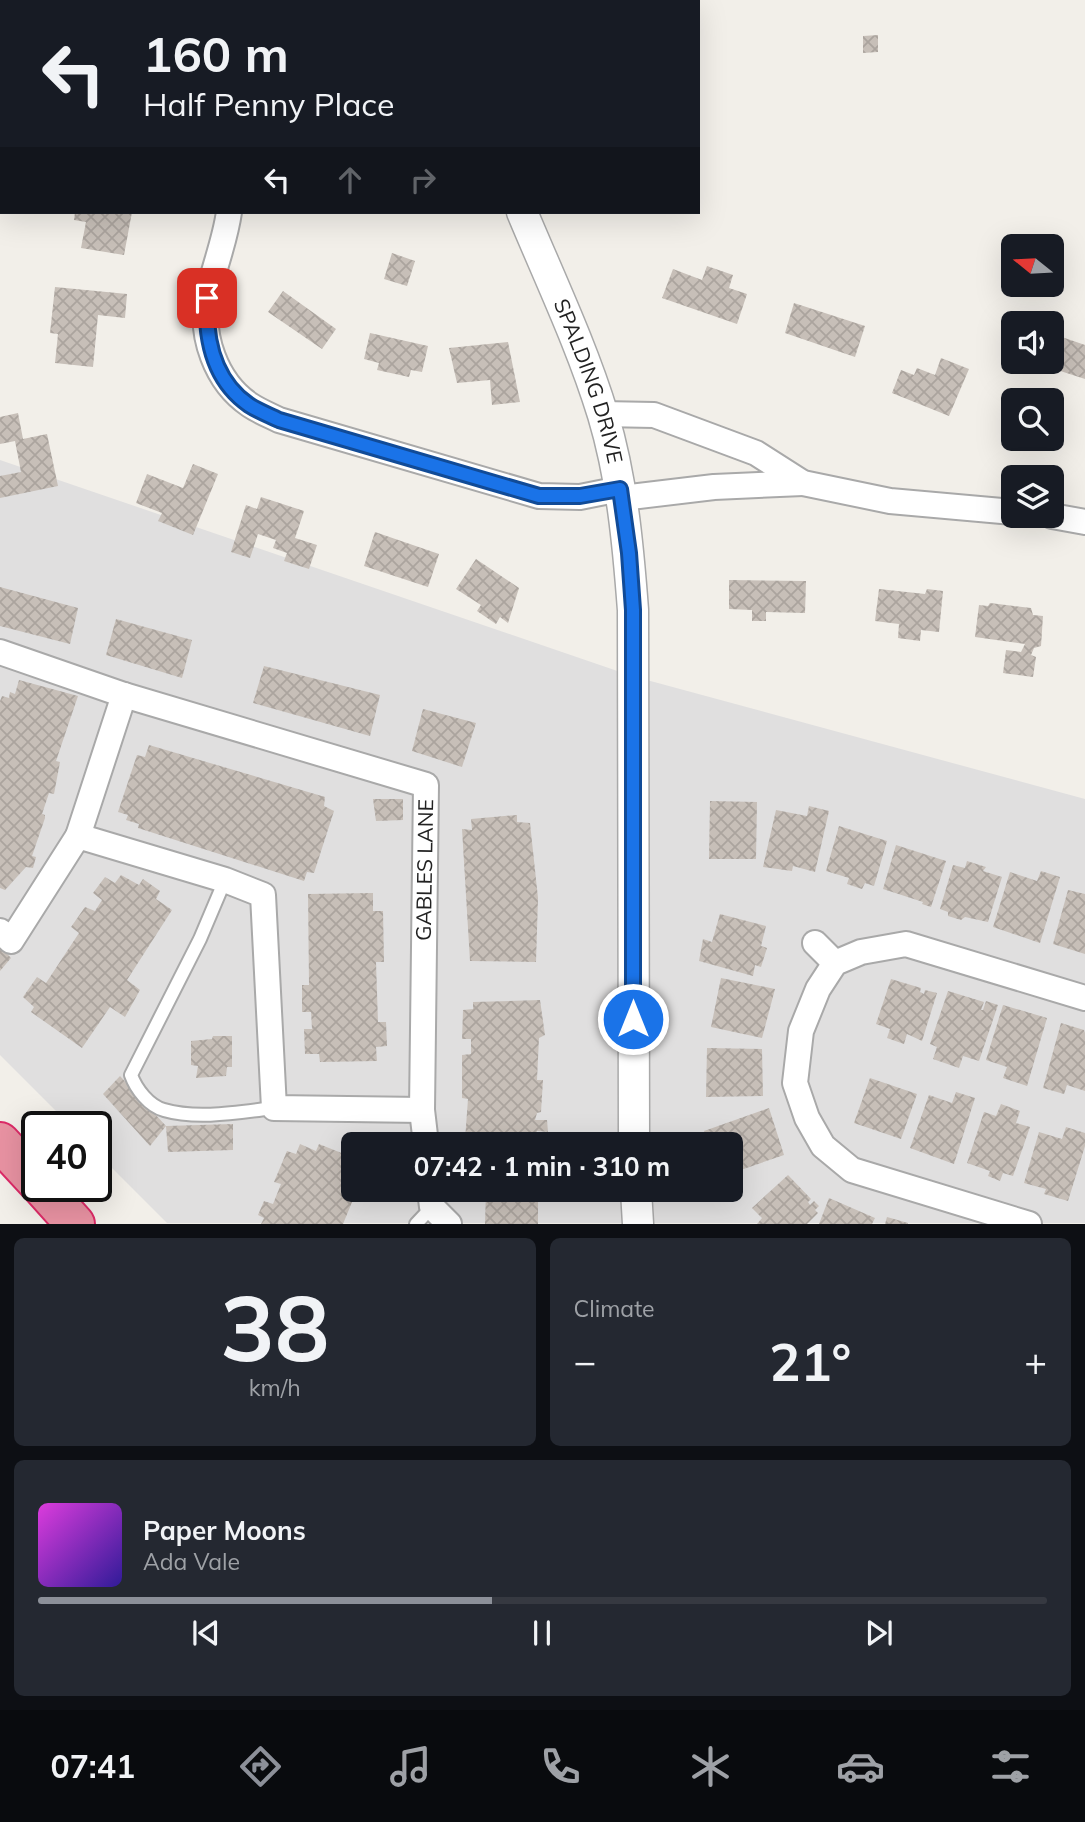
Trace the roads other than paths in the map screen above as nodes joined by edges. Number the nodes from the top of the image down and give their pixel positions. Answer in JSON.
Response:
{"nodes":[{"id":1,"x":229,"y":214,"type":"edge"},
{"id":2,"x":523,"y":214,"type":"edge"},
{"id":3,"x":603,"y":414,"type":"junction"},
{"id":4,"x":803,"y":483,"type":"junction"},
{"id":5,"x":621,"y":494,"type":"junction"},
{"id":6,"x":1001,"y":511,"type":"edge"},
{"id":7,"x":1064,"y":518,"type":"edge"},
{"id":8,"x":1085,"y":522,"type":"edge"},
{"id":9,"x":0,"y":652,"type":"edge"},
{"id":10,"x":124,"y":695,"type":"junction"},
{"id":11,"x":78,"y":836,"type":"junction"},
{"id":12,"x":225,"y":880,"type":"junction"},
{"id":13,"x":0,"y":930,"type":"edge"},
{"id":14,"x":815,"y":943,"type":"dead end"},
{"id":15,"x":835,"y":963,"type":"junction"},
{"id":16,"x":1085,"y":998,"type":"edge"},
{"id":17,"x":274,"y":1108,"type":"junction"},
{"id":18,"x":422,"y":1110,"type":"junction"},
{"id":19,"x":425,"y":1132,"type":"edge"},
{"id":20,"x":634,"y":1132,"type":"edge"},
{"id":21,"x":0,"y":1142,"type":"edge"},
{"id":22,"x":21,"y":1165,"type":"edge"},
{"id":23,"x":56,"y":1202,"type":"edge"},
{"id":24,"x":637,"y":1202,"type":"edge"},
{"id":25,"x":75,"y":1223,"type":"edge"},
{"id":26,"x":638,"y":1223,"type":"edge"},
{"id":27,"x":1028,"y":1223,"type":"edge"}],
"edges":[{"from":1,"to":5,"type":"street"},
{"from":2,"to":3,"type":"street","name":"SPALDING DRIVE"},
{"from":3,"to":4,"type":"street"},
{"from":3,"to":5,"type":"street","name":"SPALDING DRIVE"},
{"from":4,"to":5,"type":"street"},
{"from":4,"to":6,"type":"street"},
{"from":5,"to":20,"type":"street","name":"SPALDING DRIVE"},
{"from":7,"to":8,"type":"street"},
{"from":9,"to":10,"type":"street","name":"GABLES LANE"},
{"from":10,"to":11,"type":"street"},
{"from":10,"to":18,"type":"street","name":"GABLES LANE"},
{"from":11,"to":12,"type":"street"},
{"from":11,"to":13,"type":"street"},
{"from":12,"to":17,"type":"street"},
{"from":12,"to":17,"type":"lane"},
{"from":14,"to":15,"type":"street"},
{"from":15,"to":16,"type":"street"},
{"from":15,"to":27,"type":"street"},
{"from":17,"to":18,"type":"street"},
{"from":18,"to":19,"type":"street","name":"GABLES LANE"},
{"from":21,"to":22,"type":"highway"},
{"from":23,"to":25,"type":"highway"},
{"from":24,"to":26,"type":"street"}]}
